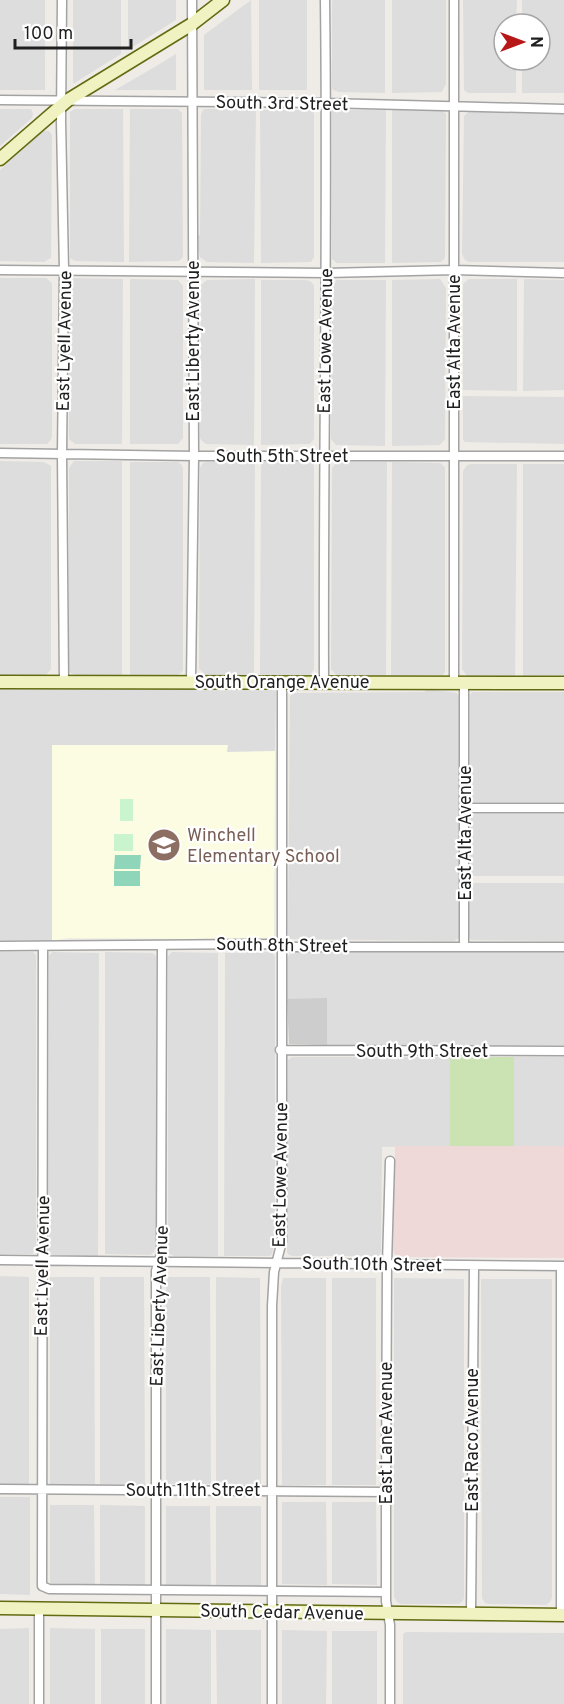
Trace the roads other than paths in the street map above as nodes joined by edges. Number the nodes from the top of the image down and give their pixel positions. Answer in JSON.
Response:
{"nodes":[{"id":1,"x":62,"y":0,"type":"edge"},
{"id":2,"x":192,"y":0,"type":"edge"},
{"id":3,"x":223,"y":0,"type":"edge"},
{"id":4,"x":325,"y":0,"type":"edge"},
{"id":5,"x":454,"y":0,"type":"edge"},
{"id":6,"x":192,"y":24,"type":"junction"},
{"id":7,"x":0,"y":100,"type":"edge"},
{"id":8,"x":64,"y":102,"type":"junction"},
{"id":9,"x":192,"y":102,"type":"junction"},
{"id":10,"x":326,"y":103,"type":"junction"},
{"id":11,"x":454,"y":106,"type":"junction"},
{"id":12,"x":564,"y":109,"type":"edge"},
{"id":13,"x":0,"y":159,"type":"edge"},
{"id":14,"x":0,"y":270,"type":"edge"},
{"id":15,"x":64,"y":270,"type":"junction"},
{"id":16,"x":454,"y":270,"type":"junction"},
{"id":17,"x":193,"y":272,"type":"junction"},
{"id":18,"x":326,"y":273,"type":"junction"},
{"id":19,"x":564,"y":273,"type":"edge"},
{"id":20,"x":0,"y":453,"type":"edge"},
{"id":21,"x":62,"y":454,"type":"junction"},
{"id":22,"x":194,"y":456,"type":"junction"},
{"id":23,"x":323,"y":456,"type":"junction"},
{"id":24,"x":453,"y":456,"type":"junction"},
{"id":25,"x":564,"y":456,"type":"edge"},
{"id":26,"x":191,"y":681,"type":"junction"},
{"id":27,"x":282,"y":681,"type":"junction"},
{"id":28,"x":0,"y":682,"type":"edge"},
{"id":29,"x":64,"y":682,"type":"junction"},
{"id":30,"x":324,"y":682,"type":"junction"},
{"id":31,"x":459,"y":683,"type":"junction"},
{"id":32,"x":564,"y":683,"type":"edge"},
{"id":33,"x":465,"y":808,"type":"junction"},
{"id":34,"x":564,"y":808,"type":"edge"},
{"id":35,"x":162,"y":945,"type":"junction"},
{"id":36,"x":281,"y":945,"type":"junction"},
{"id":37,"x":0,"y":946,"type":"edge"},
{"id":38,"x":43,"y":946,"type":"junction"},
{"id":39,"x":465,"y":946,"type":"junction"},
{"id":40,"x":564,"y":947,"type":"edge"},
{"id":41,"x":280,"y":1050,"type":"junction"},
{"id":42,"x":564,"y":1051,"type":"edge"},
{"id":43,"x":390,"y":1161,"type":"dead end"},
{"id":44,"x":0,"y":1260,"type":"edge"},
{"id":45,"x":42,"y":1261,"type":"junction"},
{"id":46,"x":158,"y":1262,"type":"junction"},
{"id":47,"x":277,"y":1263,"type":"junction"},
{"id":48,"x":387,"y":1264,"type":"junction"},
{"id":49,"x":474,"y":1266,"type":"junction"},
{"id":50,"x":563,"y":1266,"type":"edge"},
{"id":51,"x":0,"y":1489,"type":"edge"},
{"id":52,"x":40,"y":1490,"type":"junction"},
{"id":53,"x":156,"y":1490,"type":"junction"},
{"id":54,"x":272,"y":1491,"type":"junction"},
{"id":55,"x":386,"y":1492,"type":"junction"},
{"id":56,"x":156,"y":1590,"type":"junction"},
{"id":57,"x":272,"y":1591,"type":"junction"},
{"id":58,"x":386,"y":1592,"type":"junction"},
{"id":59,"x":0,"y":1608,"type":"edge"},
{"id":60,"x":39,"y":1608,"type":"junction"},
{"id":61,"x":156,"y":1610,"type":"junction"},
{"id":62,"x":272,"y":1611,"type":"junction"},
{"id":63,"x":388,"y":1613,"type":"junction"},
{"id":64,"x":471,"y":1614,"type":"junction"},
{"id":65,"x":562,"y":1615,"type":"edge"},
{"id":66,"x":39,"y":1704,"type":"edge"},
{"id":67,"x":156,"y":1704,"type":"edge"},
{"id":68,"x":272,"y":1704,"type":"edge"},
{"id":69,"x":390,"y":1704,"type":"edge"}],
"edges":[{"from":1,"to":8,"type":"street","name":"East Lyell Avenue"},
{"from":2,"to":6,"type":"street","name":"East Liberty Avenue"},
{"from":3,"to":6,"type":"street"},
{"from":4,"to":10,"type":"street","name":"East Lowe Avenue"},
{"from":5,"to":11,"type":"street","name":"East Alta Avenue"},
{"from":6,"to":8,"type":"street"},
{"from":6,"to":9,"type":"street","name":"East Liberty Avenue"},
{"from":7,"to":8,"type":"street","name":"South 3rd Street"},
{"from":8,"to":9,"type":"street","name":"South 3rd Street"},
{"from":8,"to":13,"type":"street"},
{"from":8,"to":15,"type":"street","name":"East Lyell Avenue"},
{"from":9,"to":10,"type":"street","name":"South 3rd Street"},
{"from":9,"to":17,"type":"street","name":"East Liberty Avenue"},
{"from":10,"to":11,"type":"street","name":"South 3rd Street"},
{"from":10,"to":18,"type":"street","name":"East Lowe Avenue"},
{"from":11,"to":12,"type":"street","name":"South 3rd Street"},
{"from":11,"to":16,"type":"street","name":"East Alta Avenue"},
{"from":14,"to":15,"type":"street"},
{"from":15,"to":17,"type":"street"},
{"from":15,"to":21,"type":"street","name":"East Lyell Avenue"},
{"from":16,"to":18,"type":"street"},
{"from":16,"to":19,"type":"street"},
{"from":16,"to":24,"type":"street","name":"East Alta Avenue"},
{"from":17,"to":18,"type":"street"},
{"from":17,"to":22,"type":"street","name":"East Liberty Avenue"},
{"from":18,"to":23,"type":"street","name":"East Lowe Avenue"},
{"from":20,"to":21,"type":"street","name":"South 5th Street"},
{"from":21,"to":22,"type":"street","name":"South 5th Street"},
{"from":21,"to":29,"type":"street","name":"East Lyell Avenue"},
{"from":22,"to":23,"type":"street","name":"South 5th Street"},
{"from":22,"to":26,"type":"street","name":"East Liberty Avenue"},
{"from":23,"to":24,"type":"street","name":"South 5th Street"},
{"from":23,"to":30,"type":"street","name":"East Lowe Avenue"},
{"from":24,"to":25,"type":"street","name":"South 5th Street"},
{"from":24,"to":31,"type":"street","name":"East Alta Avenue"},
{"from":26,"to":27,"type":"street","name":"South Orange Avenue"},
{"from":26,"to":29,"type":"street","name":"South Orange Avenue"},
{"from":27,"to":30,"type":"street","name":"South Orange Avenue"},
{"from":27,"to":36,"type":"street","name":"East Lowe Avenue"},
{"from":28,"to":29,"type":"street","name":"South Orange Avenue"},
{"from":30,"to":31,"type":"street","name":"South Orange Avenue"},
{"from":31,"to":32,"type":"street","name":"South Orange Avenue"},
{"from":31,"to":33,"type":"street","name":"East Alta Avenue"},
{"from":33,"to":34,"type":"street"},
{"from":33,"to":39,"type":"street","name":"East Alta Avenue"},
{"from":35,"to":36,"type":"street","name":"South 8th Street"},
{"from":35,"to":38,"type":"street","name":"South 8th Street"},
{"from":35,"to":46,"type":"street","name":"East Liberty Avenue"},
{"from":36,"to":39,"type":"street","name":"South 8th Street"},
{"from":36,"to":41,"type":"street","name":"East Lowe Avenue"},
{"from":37,"to":38,"type":"street","name":"South 8th Street"},
{"from":38,"to":45,"type":"street","name":"East Lyell Avenue"},
{"from":39,"to":40,"type":"street","name":"South 8th Street"},
{"from":41,"to":42,"type":"street","name":"South 9th Street"},
{"from":41,"to":47,"type":"street","name":"East Lowe Avenue"},
{"from":43,"to":48,"type":"street","name":"East Lane Avenue"},
{"from":44,"to":45,"type":"street","name":"South 10th Street"},
{"from":45,"to":46,"type":"street","name":"South 10th Street"},
{"from":45,"to":52,"type":"street","name":"East Lyell Avenue"},
{"from":46,"to":47,"type":"street","name":"South 10th Street"},
{"from":46,"to":53,"type":"street","name":"East Liberty Avenue"},
{"from":47,"to":48,"type":"street","name":"South 10th Street"},
{"from":47,"to":54,"type":"street","name":"East Lowe Avenue"},
{"from":48,"to":49,"type":"street","name":"South 10th Street"},
{"from":48,"to":55,"type":"street","name":"East Lane Avenue"},
{"from":49,"to":50,"type":"street","name":"South 10th Street"},
{"from":49,"to":64,"type":"street","name":"East Raco Avenue"},
{"from":50,"to":65,"type":"street"},
{"from":51,"to":52,"type":"street","name":"South 11th Street"},
{"from":52,"to":53,"type":"street","name":"South 11th Street"},
{"from":52,"to":56,"type":"street","name":"East Lyell Avenue"},
{"from":53,"to":54,"type":"street","name":"South 11th Street"},
{"from":53,"to":56,"type":"street","name":"East Liberty Avenue"},
{"from":54,"to":55,"type":"street","name":"South 11th Street"},
{"from":54,"to":57,"type":"street","name":"East Lowe Avenue"},
{"from":55,"to":58,"type":"street","name":"East Lane Avenue"},
{"from":56,"to":57,"type":"street"},
{"from":56,"to":61,"type":"street","name":"East Liberty Avenue"},
{"from":57,"to":58,"type":"street"},
{"from":57,"to":62,"type":"street","name":"East Lowe Avenue"},
{"from":58,"to":63,"type":"street","name":"East Lane Avenue"},
{"from":59,"to":60,"type":"street","name":"South Cedar Avenue"},
{"from":60,"to":61,"type":"street","name":"South Cedar Avenue"},
{"from":60,"to":66,"type":"street"},
{"from":61,"to":62,"type":"street","name":"South Cedar Avenue"},
{"from":61,"to":67,"type":"street","name":"East Liberty Avenue"},
{"from":62,"to":63,"type":"street","name":"South Cedar Avenue"},
{"from":62,"to":68,"type":"street","name":"East Lowe Avenue"},
{"from":63,"to":64,"type":"street","name":"South Cedar Avenue"},
{"from":63,"to":69,"type":"street","name":"East Lane Avenue"},
{"from":64,"to":65,"type":"street","name":"South Cedar Avenue"}]}
